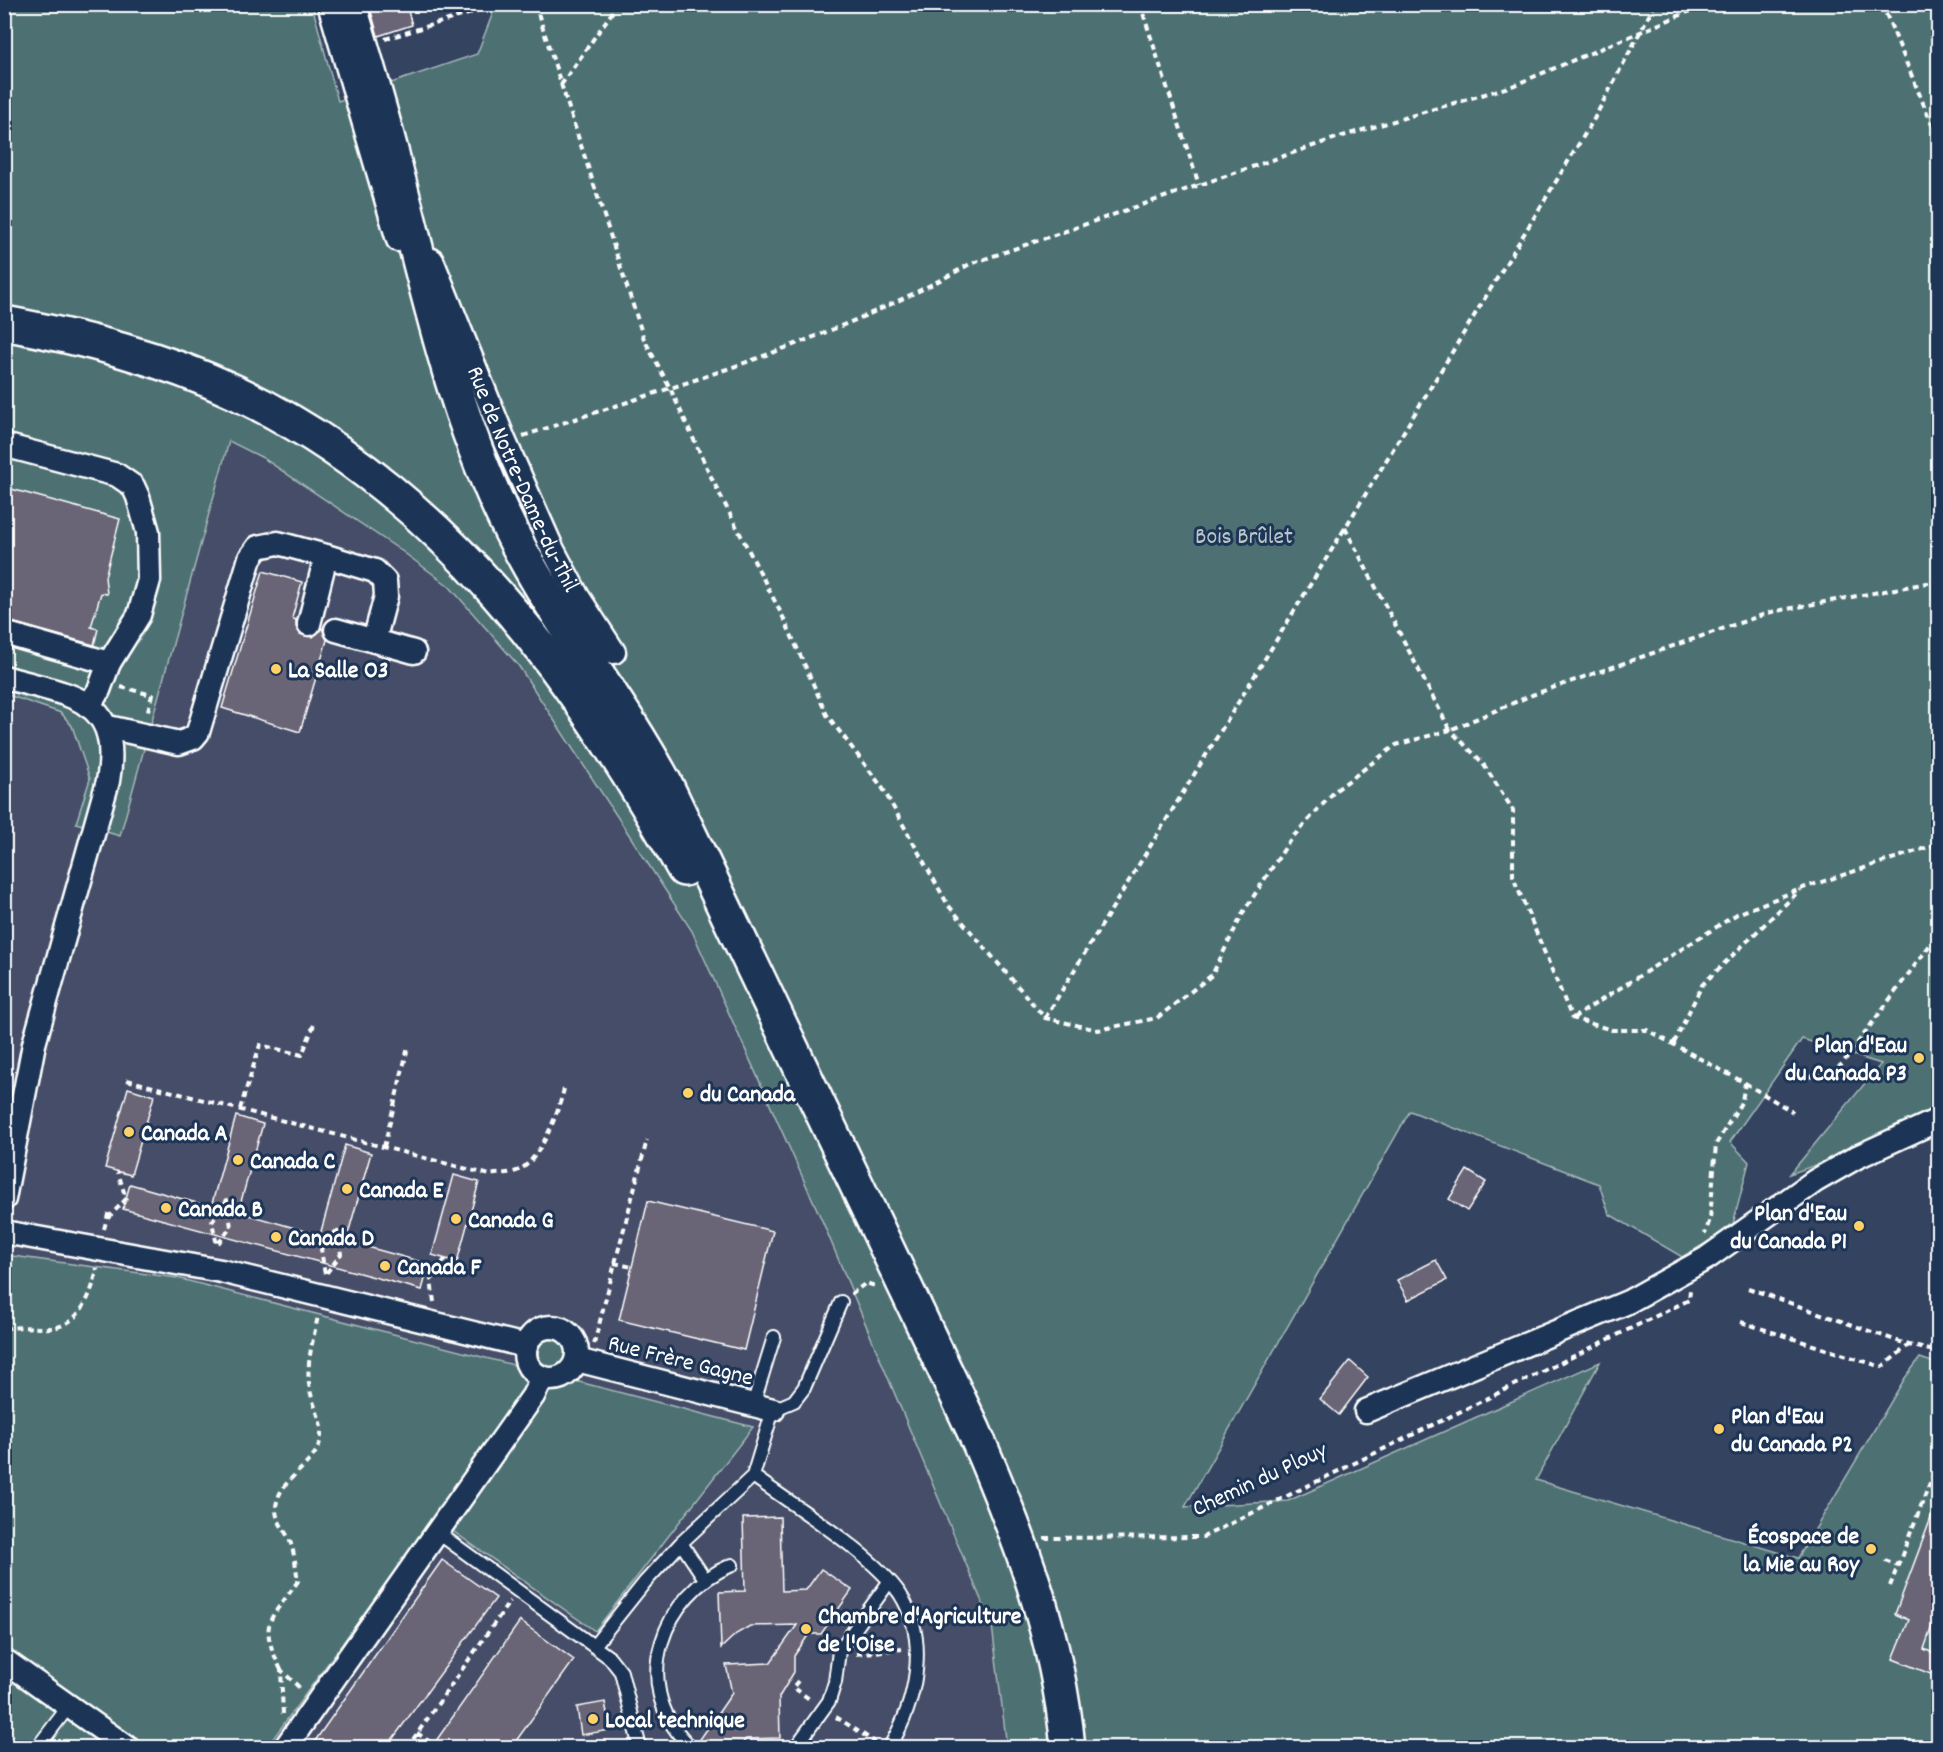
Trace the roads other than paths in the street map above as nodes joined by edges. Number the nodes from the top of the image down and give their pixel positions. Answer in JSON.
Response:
{"nodes":[{"id":1,"x":329,"y":4,"type":"edge"},
{"id":2,"x":349,"y":4,"type":"edge"},
{"id":3,"x":437,"y":296,"type":"junction"},
{"id":4,"x":4,"y":304,"type":"edge"},
{"id":5,"x":4,"y":323,"type":"edge"},
{"id":6,"x":4,"y":343,"type":"edge"},
{"id":7,"x":263,"y":406,"type":"junction"},
{"id":8,"x":4,"y":445,"type":"edge"},
{"id":9,"x":326,"y":556,"type":"junction"},
{"id":10,"x":309,"y":624,"type":"dead end"},
{"id":11,"x":336,"y":630,"type":"dead end"},
{"id":12,"x":4,"y":633,"type":"edge"},
{"id":13,"x":374,"y":641,"type":"junction"},
{"id":14,"x":414,"y":652,"type":"dead end"},
{"id":15,"x":614,"y":652,"type":"dead end"},
{"id":16,"x":109,"y":663,"type":"junction"},
{"id":17,"x":4,"y":677,"type":"edge"},
{"id":18,"x":88,"y":705,"type":"junction"},
{"id":19,"x":108,"y":727,"type":"junction"},
{"id":20,"x":699,"y":854,"type":"junction"},
{"id":21,"x":1938,"y":1120,"type":"edge"},
{"id":22,"x":4,"y":1199,"type":"edge"},
{"id":23,"x":4,"y":1232,"type":"edge"},
{"id":24,"x":841,"y":1302,"type":"road end"},
{"id":25,"x":774,"y":1337,"type":"dead end"},
{"id":26,"x":526,"y":1346,"type":"junction"},
{"id":27,"x":577,"y":1360,"type":"junction"},
{"id":28,"x":542,"y":1378,"type":"junction"},
{"id":29,"x":763,"y":1407,"type":"junction"},
{"id":30,"x":1365,"y":1412,"type":"dead end"},
{"id":31,"x":753,"y":1476,"type":"junction"},
{"id":32,"x":437,"y":1532,"type":"junction"},
{"id":33,"x":681,"y":1543,"type":"junction"},
{"id":34,"x":732,"y":1565,"type":"dead end"},
{"id":35,"x":705,"y":1579,"type":"junction"},
{"id":36,"x":890,"y":1582,"type":"junction"},
{"id":37,"x":594,"y":1646,"type":"junction"},
{"id":38,"x":4,"y":1660,"type":"edge"},
{"id":39,"x":69,"y":1706,"type":"junction"},
{"id":40,"x":284,"y":1736,"type":"edge"},
{"id":41,"x":37,"y":1748,"type":"edge"},
{"id":42,"x":128,"y":1748,"type":"edge"},
{"id":43,"x":640,"y":1748,"type":"edge"},
{"id":44,"x":682,"y":1748,"type":"edge"},
{"id":45,"x":795,"y":1748,"type":"edge"},
{"id":46,"x":889,"y":1748,"type":"edge"},
{"id":47,"x":1049,"y":1748,"type":"edge"},
{"id":48,"x":1068,"y":1748,"type":"edge"}],
"edges":[{"from":1,"to":3,"type":"street","name":"Rue de Notre-Dame-du-Thil"},
{"from":2,"to":3,"type":"main road","name":"Rue de Notre-Dame-du-Thil"},
{"from":3,"to":15,"type":"street","name":"Rue de Notre-Dame-du-Thil"},
{"from":3,"to":20,"type":"main road"},
{"from":4,"to":20,"type":"main road"},
{"from":5,"to":7,"type":"main road"},
{"from":6,"to":7,"type":"main road"},
{"from":7,"to":47,"type":"main road"},
{"from":8,"to":16,"type":"street"},
{"from":9,"to":10,"type":"street"},
{"from":9,"to":13,"type":"street"},
{"from":9,"to":19,"type":"street"},
{"from":11,"to":13,"type":"street"},
{"from":12,"to":16,"type":"street"},
{"from":13,"to":14,"type":"street"},
{"from":16,"to":18,"type":"street"},
{"from":17,"to":18,"type":"street"},
{"from":18,"to":19,"type":"street"},
{"from":19,"to":22,"type":"street"},
{"from":20,"to":48,"type":"main road"},
{"from":21,"to":30,"type":"street"},
{"from":23,"to":26,"type":"street"},
{"from":24,"to":29,"type":"lane"},
{"from":25,"to":29,"type":"lane"},
{"from":26,"to":27,"type":"street","name":"Rue Frère Gagne"},
{"from":26,"to":28,"type":"street"},
{"from":27,"to":28,"type":"street","name":"Rue Frère Gagne"},
{"from":27,"to":29,"type":"street","name":"Rue Frère Gagne"},
{"from":28,"to":32,"type":"street"},
{"from":29,"to":31,"type":"lane"},
{"from":31,"to":33,"type":"lane"},
{"from":31,"to":36,"type":"lane"},
{"from":32,"to":37,"type":"lane"},
{"from":32,"to":40,"type":"street"},
{"from":33,"to":35,"type":"lane"},
{"from":33,"to":37,"type":"lane"},
{"from":34,"to":35,"type":"lane"},
{"from":35,"to":44,"type":"lane"},
{"from":36,"to":45,"type":"lane"},
{"from":36,"to":46,"type":"lane"},
{"from":37,"to":43,"type":"lane"},
{"from":38,"to":39,"type":"street"},
{"from":39,"to":41,"type":"lane"},
{"from":39,"to":42,"type":"street"}]}
